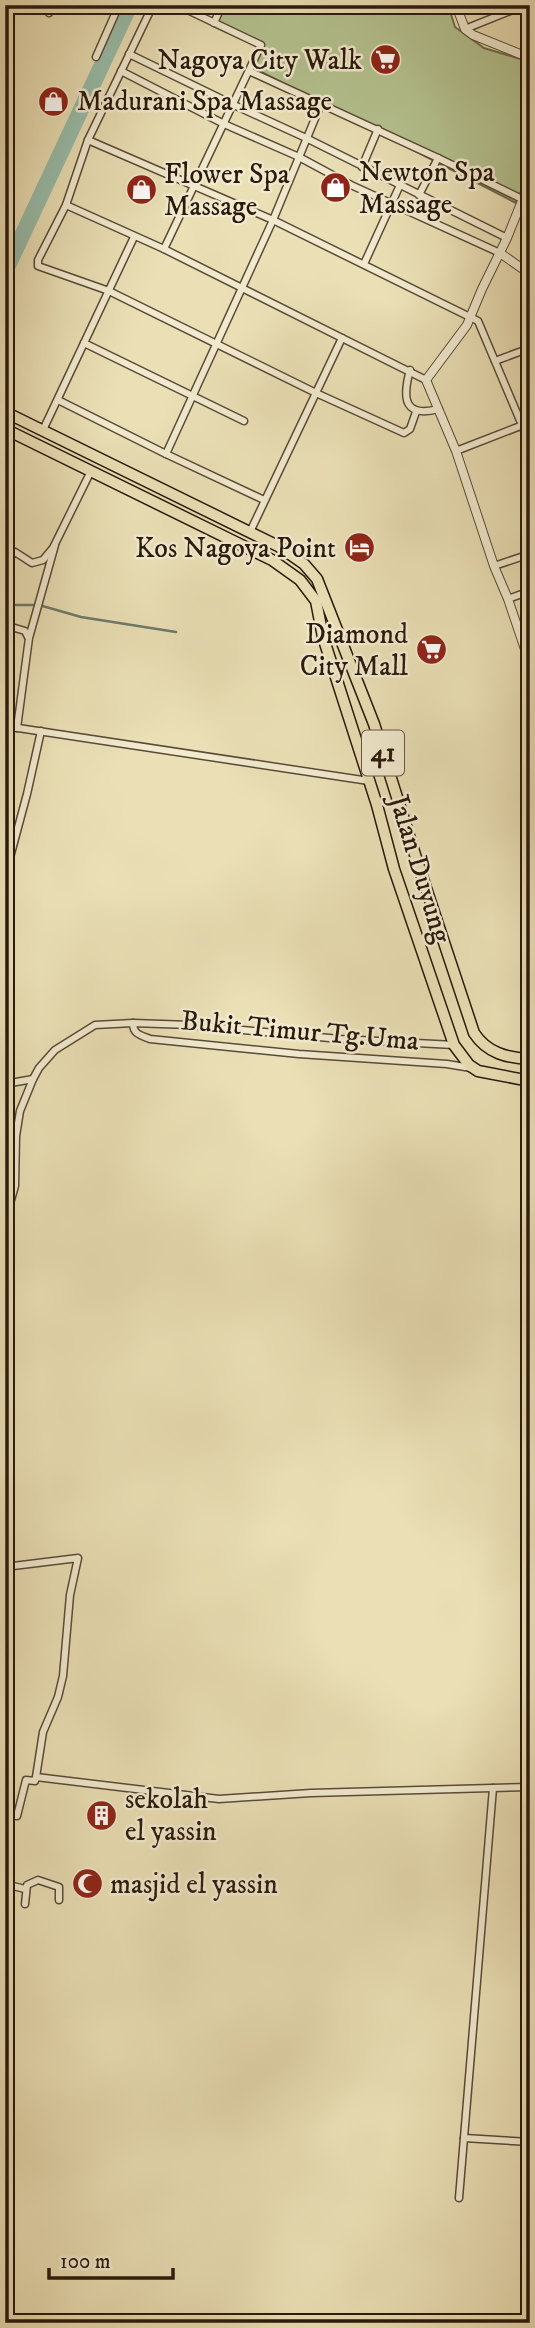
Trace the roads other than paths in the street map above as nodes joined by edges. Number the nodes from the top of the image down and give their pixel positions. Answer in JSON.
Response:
{"nodes":[{"id":1,"x":53,"y":5,"type":"edge"},
{"id":2,"x":119,"y":5,"type":"edge"},
{"id":3,"x":153,"y":5,"type":"edge"},
{"id":4,"x":177,"y":5,"type":"edge"},
{"id":5,"x":222,"y":5,"type":"edge"},
{"id":6,"x":456,"y":5,"type":"edge"},
{"id":7,"x":520,"y":8,"type":"dead end"},
{"id":8,"x":49,"y":13,"type":"dead end"},
{"id":9,"x":214,"y":23,"type":"junction"},
{"id":10,"x":465,"y":29,"type":"junction"},
{"id":11,"x":129,"y":54,"type":"junction"},
{"id":12,"x":96,"y":57,"type":"dead end"},
{"id":13,"x":530,"y":58,"type":"edge"},
{"id":14,"x":121,"y":71,"type":"junction"},
{"id":15,"x":249,"y":71,"type":"junction"},
{"id":16,"x":321,"y":104,"type":"junction"},
{"id":17,"x":234,"y":105,"type":"junction"},
{"id":18,"x":224,"y":124,"type":"junction"},
{"id":19,"x":378,"y":130,"type":"junction"},
{"id":20,"x":306,"y":138,"type":"junction"},
{"id":21,"x":88,"y":140,"type":"junction"},
{"id":22,"x":299,"y":157,"type":"junction"},
{"id":23,"x":438,"y":158,"type":"junction"},
{"id":24,"x":362,"y":167,"type":"junction"},
{"id":25,"x":530,"y":181,"type":"edge"},
{"id":26,"x":400,"y":185,"type":"junction"},
{"id":27,"x":194,"y":187,"type":"junction"},
{"id":28,"x":419,"y":195,"type":"junction"},
{"id":29,"x":522,"y":199,"type":"junction"},
{"id":30,"x":391,"y":204,"type":"junction"},
{"id":31,"x":66,"y":205,"type":"junction"},
{"id":32,"x":530,"y":208,"type":"edge"},
{"id":33,"x":273,"y":220,"type":"junction"},
{"id":34,"x":134,"y":237,"type":"junction"},
{"id":35,"x":507,"y":238,"type":"junction"},
{"id":36,"x":164,"y":249,"type":"junction"},
{"id":37,"x":500,"y":253,"type":"junction"},
{"id":38,"x":364,"y":264,"type":"junction"},
{"id":39,"x":530,"y":274,"type":"edge"},
{"id":40,"x":242,"y":289,"type":"junction"},
{"id":41,"x":109,"y":291,"type":"junction"},
{"id":42,"x":471,"y":317,"type":"junction"},
{"id":43,"x":342,"y":338,"type":"junction"},
{"id":44,"x":84,"y":343,"type":"junction"},
{"id":45,"x":217,"y":344,"type":"junction"},
{"id":46,"x":530,"y":348,"type":"edge"},
{"id":47,"x":495,"y":360,"type":"junction"},
{"id":48,"x":410,"y":370,"type":"junction"},
{"id":49,"x":425,"y":380,"type":"junction"},
{"id":50,"x":316,"y":393,"type":"junction"},
{"id":51,"x":192,"y":396,"type":"junction"},
{"id":52,"x":58,"y":400,"type":"junction"},
{"id":53,"x":439,"y":409,"type":"junction"},
{"id":54,"x":5,"y":412,"type":"edge"},
{"id":55,"x":416,"y":412,"type":"junction"},
{"id":56,"x":244,"y":421,"type":"dead end"},
{"id":57,"x":523,"y":425,"type":"junction"},
{"id":58,"x":5,"y":429,"type":"edge"},
{"id":59,"x":44,"y":430,"type":"junction"},
{"id":60,"x":530,"y":444,"type":"edge"},
{"id":61,"x":456,"y":451,"type":"junction"},
{"id":62,"x":166,"y":454,"type":"junction"},
{"id":63,"x":91,"y":471,"type":"junction"},
{"id":64,"x":169,"y":492,"type":"junction"},
{"id":65,"x":264,"y":500,"type":"junction"},
{"id":66,"x":162,"y":505,"type":"junction"},
{"id":67,"x":249,"y":533,"type":"junction"},
{"id":68,"x":55,"y":545,"type":"junction"},
{"id":69,"x":530,"y":554,"type":"edge"},
{"id":70,"x":5,"y":562,"type":"edge"},
{"id":71,"x":494,"y":566,"type":"junction"},
{"id":72,"x":530,"y":591,"type":"edge"},
{"id":73,"x":508,"y":599,"type":"junction"},
{"id":74,"x":5,"y":625,"type":"edge"},
{"id":75,"x":29,"y":638,"type":"junction"},
{"id":76,"x":530,"y":664,"type":"edge"},
{"id":77,"x":5,"y":726,"type":"edge"},
{"id":78,"x":17,"y":728,"type":"junction"},
{"id":79,"x":375,"y":729,"type":"junction"},
{"id":80,"x":41,"y":731,"type":"junction"},
{"id":81,"x":355,"y":736,"type":"junction"},
{"id":82,"x":385,"y":761,"type":"junction"},
{"id":83,"x":368,"y":776,"type":"junction"},
{"id":84,"x":5,"y":876,"type":"edge"},
{"id":85,"x":133,"y":1023,"type":"junction"},
{"id":86,"x":454,"y":1045,"type":"junction"},
{"id":87,"x":530,"y":1059,"type":"edge"},
{"id":88,"x":473,"y":1069,"type":"junction"},
{"id":89,"x":33,"y":1079,"type":"junction"},
{"id":90,"x":530,"y":1081,"type":"edge"},
{"id":91,"x":5,"y":1084,"type":"edge"},
{"id":92,"x":5,"y":1221,"type":"edge"},
{"id":93,"x":5,"y":1567,"type":"edge"},
{"id":94,"x":36,"y":1777,"type":"junction"},
{"id":95,"x":530,"y":1787,"type":"edge"},
{"id":96,"x":493,"y":1788,"type":"junction"},
{"id":97,"x":5,"y":1815,"type":"edge"},
{"id":98,"x":5,"y":1884,"type":"edge"},
{"id":99,"x":25,"y":1889,"type":"junction"},
{"id":100,"x":59,"y":1900,"type":"dead end"},
{"id":101,"x":25,"y":1904,"type":"dead end"},
{"id":102,"x":464,"y":2137,"type":"junction"},
{"id":103,"x":530,"y":2142,"type":"edge"},
{"id":104,"x":459,"y":2198,"type":"dead end"}],
"edges":[{"from":1,"to":8,"type":"street"},
{"from":2,"to":12,"type":"street"},
{"from":3,"to":11,"type":"street"},
{"from":4,"to":9,"type":"street"},
{"from":5,"to":9,"type":"street"},
{"from":6,"to":10,"type":"street"},
{"from":7,"to":10,"type":"street"},
{"from":9,"to":15,"type":"street"},
{"from":10,"to":13,"type":"street"},
{"from":11,"to":14,"type":"street"},
{"from":11,"to":17,"type":"street"},
{"from":14,"to":18,"type":"street"},
{"from":14,"to":21,"type":"street"},
{"from":15,"to":16,"type":"street"},
{"from":15,"to":17,"type":"street"},
{"from":16,"to":19,"type":"street"},
{"from":16,"to":20,"type":"street"},
{"from":17,"to":18,"type":"street"},
{"from":17,"to":20,"type":"street"},
{"from":18,"to":22,"type":"street"},
{"from":18,"to":27,"type":"street"},
{"from":19,"to":23,"type":"street"},
{"from":19,"to":24,"type":"street"},
{"from":20,"to":22,"type":"street"},
{"from":20,"to":24,"type":"street"},
{"from":21,"to":27,"type":"street"},
{"from":21,"to":31,"type":"street"},
{"from":22,"to":30,"type":"street"},
{"from":22,"to":33,"type":"street"},
{"from":23,"to":28,"type":"street"},
{"from":23,"to":29,"type":"street"},
{"from":24,"to":26,"type":"street"},
{"from":25,"to":29,"type":"street"},
{"from":26,"to":28,"type":"street"},
{"from":26,"to":30,"type":"street"},
{"from":27,"to":33,"type":"street"},
{"from":27,"to":36,"type":"street"},
{"from":28,"to":35,"type":"street"},
{"from":29,"to":32,"type":"street"},
{"from":29,"to":35,"type":"street"},
{"from":30,"to":37,"type":"street"},
{"from":30,"to":38,"type":"street"},
{"from":31,"to":34,"type":"street"},
{"from":31,"to":41,"type":"street"},
{"from":33,"to":38,"type":"street"},
{"from":33,"to":40,"type":"street"},
{"from":34,"to":36,"type":"street"},
{"from":34,"to":41,"type":"street"},
{"from":35,"to":37,"type":"street"},
{"from":36,"to":40,"type":"street"},
{"from":37,"to":39,"type":"street"},
{"from":37,"to":42,"type":"street"},
{"from":38,"to":42,"type":"street"},
{"from":40,"to":43,"type":"street"},
{"from":40,"to":45,"type":"street"},
{"from":41,"to":44,"type":"street"},
{"from":41,"to":45,"type":"street"},
{"from":42,"to":47,"type":"street"},
{"from":42,"to":49,"type":"street"},
{"from":43,"to":48,"type":"street"},
{"from":43,"to":50,"type":"street"},
{"from":44,"to":51,"type":"street"},
{"from":44,"to":52,"type":"street"},
{"from":45,"to":50,"type":"street"},
{"from":45,"to":51,"type":"street"},
{"from":46,"to":47,"type":"street"},
{"from":47,"to":57,"type":"street"},
{"from":48,"to":49,"type":"street"},
{"from":48,"to":55,"type":"street"},
{"from":49,"to":53,"type":"street"},
{"from":50,"to":55,"type":"street"},
{"from":50,"to":65,"type":"street"},
{"from":51,"to":56,"type":"street"},
{"from":51,"to":62,"type":"street"},
{"from":52,"to":59,"type":"street"},
{"from":52,"to":62,"type":"street"},
{"from":53,"to":55,"type":"street"},
{"from":53,"to":61,"type":"street"},
{"from":54,"to":59,"type":"highway","name":"Jalan Duyung","number":"41"},
{"from":57,"to":60,"type":"street"},
{"from":57,"to":61,"type":"street"},
{"from":58,"to":63,"type":"highway","name":"Jalan Duyung","number":"41"},
{"from":59,"to":64,"type":"highway","name":"Jalan Duyung","number":"41"},
{"from":61,"to":71,"type":"street"},
{"from":62,"to":65,"type":"street"},
{"from":63,"to":66,"type":"highway","name":"Jalan Duyung","number":"41"},
{"from":63,"to":68,"type":"street"},
{"from":64,"to":66,"type":"highway"},
{"from":64,"to":67,"type":"highway","name":"Jalan Duyung","number":"41"},
{"from":65,"to":67,"type":"street"},
{"from":66,"to":81,"type":"highway","name":"Jalan Duyung","number":"41"},
{"from":67,"to":79,"type":"highway","name":"Jalan Duyung","number":"41"},
{"from":68,"to":70,"type":"street"},
{"from":68,"to":75,"type":"street"},
{"from":69,"to":71,"type":"street"},
{"from":71,"to":73,"type":"street"},
{"from":72,"to":73,"type":"street"},
{"from":73,"to":76,"type":"street"},
{"from":74,"to":75,"type":"street"},
{"from":75,"to":78,"type":"street"},
{"from":77,"to":78,"type":"street"},
{"from":78,"to":80,"type":"street"},
{"from":79,"to":81,"type":"highway"},
{"from":79,"to":82,"type":"highway","name":"Jalan Duyung","number":"41"},
{"from":80,"to":83,"type":"street"},
{"from":80,"to":84,"type":"street"},
{"from":81,"to":83,"type":"highway","name":"Jalan Duyung","number":"41"},
{"from":82,"to":83,"type":"highway"},
{"from":82,"to":87,"type":"highway","name":"Jalan Duyung","number":"41"},
{"from":83,"to":86,"type":"highway","name":"Jalan Duyung","number":"41"},
{"from":85,"to":86,"type":"street","name":"Bukit Timur Tg.Uma"},
{"from":85,"to":88,"type":"street","name":"Bukit Timur Tg.Uma"},
{"from":85,"to":89,"type":"street","name":"Bukit Timur Tg.Uma"},
{"from":86,"to":88,"type":"highway","name":"Jalan Duyung","number":"41"},
{"from":88,"to":90,"type":"highway"},
{"from":89,"to":91,"type":"street"},
{"from":89,"to":92,"type":"street","name":"Bukit Timur Tg.Uma"},
{"from":93,"to":94,"type":"street"},
{"from":94,"to":96,"type":"street"},
{"from":94,"to":97,"type":"street"},
{"from":95,"to":96,"type":"street"},
{"from":96,"to":102,"type":"street"},
{"from":98,"to":99,"type":"street"},
{"from":99,"to":100,"type":"street"},
{"from":99,"to":101,"type":"street"},
{"from":102,"to":103,"type":"street"},
{"from":102,"to":104,"type":"street"}]}
